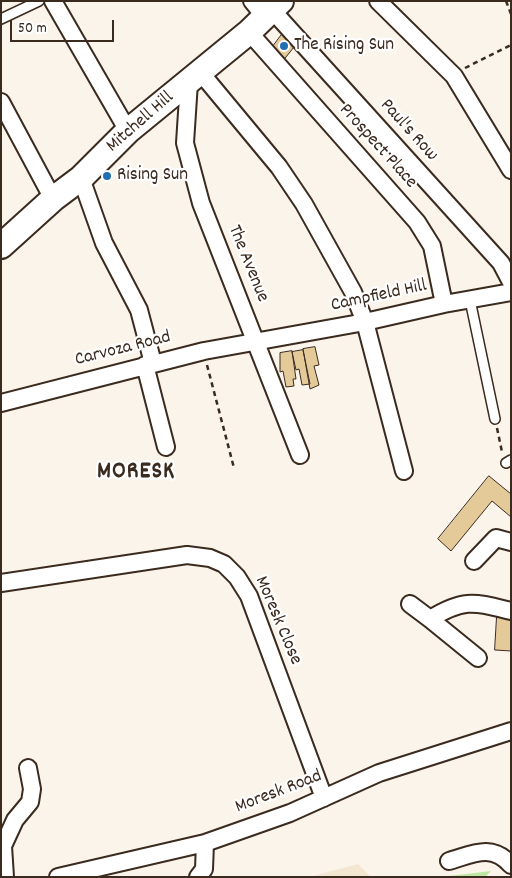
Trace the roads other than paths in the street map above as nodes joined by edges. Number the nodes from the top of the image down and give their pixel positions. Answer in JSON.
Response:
{"nodes":[{"id":1,"x":39,"y":1,"type":"edge"},
{"id":2,"x":53,"y":1,"type":"edge"},
{"id":3,"x":378,"y":1,"type":"edge"},
{"id":4,"x":264,"y":12,"type":"edge"},
{"id":5,"x":1,"y":19,"type":"edge"},
{"id":6,"x":195,"y":77,"type":"junction"},
{"id":7,"x":1,"y":102,"type":"edge"},
{"id":8,"x":128,"y":131,"type":"junction"},
{"id":9,"x":511,"y":170,"type":"edge"},
{"id":10,"x":81,"y":178,"type":"junction"},
{"id":11,"x":54,"y":199,"type":"junction"},
{"id":12,"x":1,"y":246,"type":"edge"},
{"id":13,"x":511,"y":282,"type":"edge"},
{"id":14,"x":511,"y":292,"type":"edge"},
{"id":15,"x":470,"y":300,"type":"junction"},
{"id":16,"x":444,"y":304,"type":"junction"},
{"id":17,"x":364,"y":322,"type":"junction"},
{"id":18,"x":256,"y":341,"type":"junction"},
{"id":19,"x":149,"y":364,"type":"junction"},
{"id":20,"x":1,"y":403,"type":"edge"},
{"id":21,"x":495,"y":418,"type":"road end"},
{"id":22,"x":166,"y":447,"type":"dead end"},
{"id":23,"x":300,"y":455,"type":"dead end"},
{"id":24,"x":404,"y":471,"type":"dead end"},
{"id":25,"x":511,"y":542,"type":"edge"},
{"id":26,"x":474,"y":561,"type":"dead end"},
{"id":27,"x":1,"y":583,"type":"edge"},
{"id":28,"x":410,"y":604,"type":"dead end"},
{"id":29,"x":511,"y":611,"type":"edge"},
{"id":30,"x":430,"y":619,"type":"junction"},
{"id":31,"x":478,"y":658,"type":"dead end"},
{"id":32,"x":511,"y":731,"type":"edge"},
{"id":33,"x":28,"y":768,"type":"dead end"},
{"id":34,"x":324,"y":798,"type":"junction"},
{"id":35,"x":205,"y":844,"type":"junction"},
{"id":36,"x":449,"y":861,"type":"dead end"},
{"id":37,"x":511,"y":865,"type":"edge"},
{"id":38,"x":511,"y":869,"type":"edge"},
{"id":39,"x":5,"y":877,"type":"edge"},
{"id":40,"x":58,"y":877,"type":"edge"},
{"id":41,"x":198,"y":877,"type":"edge"},
{"id":42,"x":502,"y":877,"type":"edge"}],
"edges":[{"from":1,"to":5,"type":"lane"},
{"from":2,"to":8,"type":"street"},
{"from":3,"to":9,"type":"street"},
{"from":4,"to":6,"type":"street","name":"Mitchell Hill"},
{"from":4,"to":13,"type":"street","name":"Paul's Row"},
{"from":4,"to":16,"type":"street","name":"Prospect Place"},
{"from":6,"to":8,"type":"street","name":"Mitchell Hill"},
{"from":6,"to":17,"type":"street"},
{"from":6,"to":18,"type":"street","name":"The Avenue"},
{"from":7,"to":11,"type":"street"},
{"from":8,"to":10,"type":"street","name":"Mitchell Hill"},
{"from":10,"to":11,"type":"street","name":"Mitchell Hill"},
{"from":10,"to":19,"type":"street"},
{"from":11,"to":12,"type":"street","name":"Mitchell Hill"},
{"from":14,"to":15,"type":"street","name":"Campfield Hill"},
{"from":15,"to":16,"type":"street","name":"Campfield Hill"},
{"from":15,"to":21,"type":"lane"},
{"from":16,"to":17,"type":"street","name":"Campfield Hill"},
{"from":17,"to":18,"type":"street","name":"Campfield Hill"},
{"from":17,"to":24,"type":"street"},
{"from":18,"to":19,"type":"street","name":"Carvoza Road"},
{"from":18,"to":23,"type":"street","name":"The Avenue"},
{"from":19,"to":20,"type":"street","name":"Carvoza Road"},
{"from":19,"to":22,"type":"street"},
{"from":25,"to":26,"type":"street"},
{"from":27,"to":34,"type":"street","name":"Moresk Close"},
{"from":28,"to":30,"type":"street"},
{"from":29,"to":30,"type":"street"},
{"from":30,"to":31,"type":"street"},
{"from":32,"to":34,"type":"street","name":"Moresk Road"},
{"from":33,"to":39,"type":"street"},
{"from":34,"to":35,"type":"street","name":"Moresk Road"},
{"from":35,"to":40,"type":"street","name":"Moresk Road"},
{"from":35,"to":41,"type":"street"},
{"from":36,"to":37,"type":"street"},
{"from":38,"to":42,"type":"street"}]}
